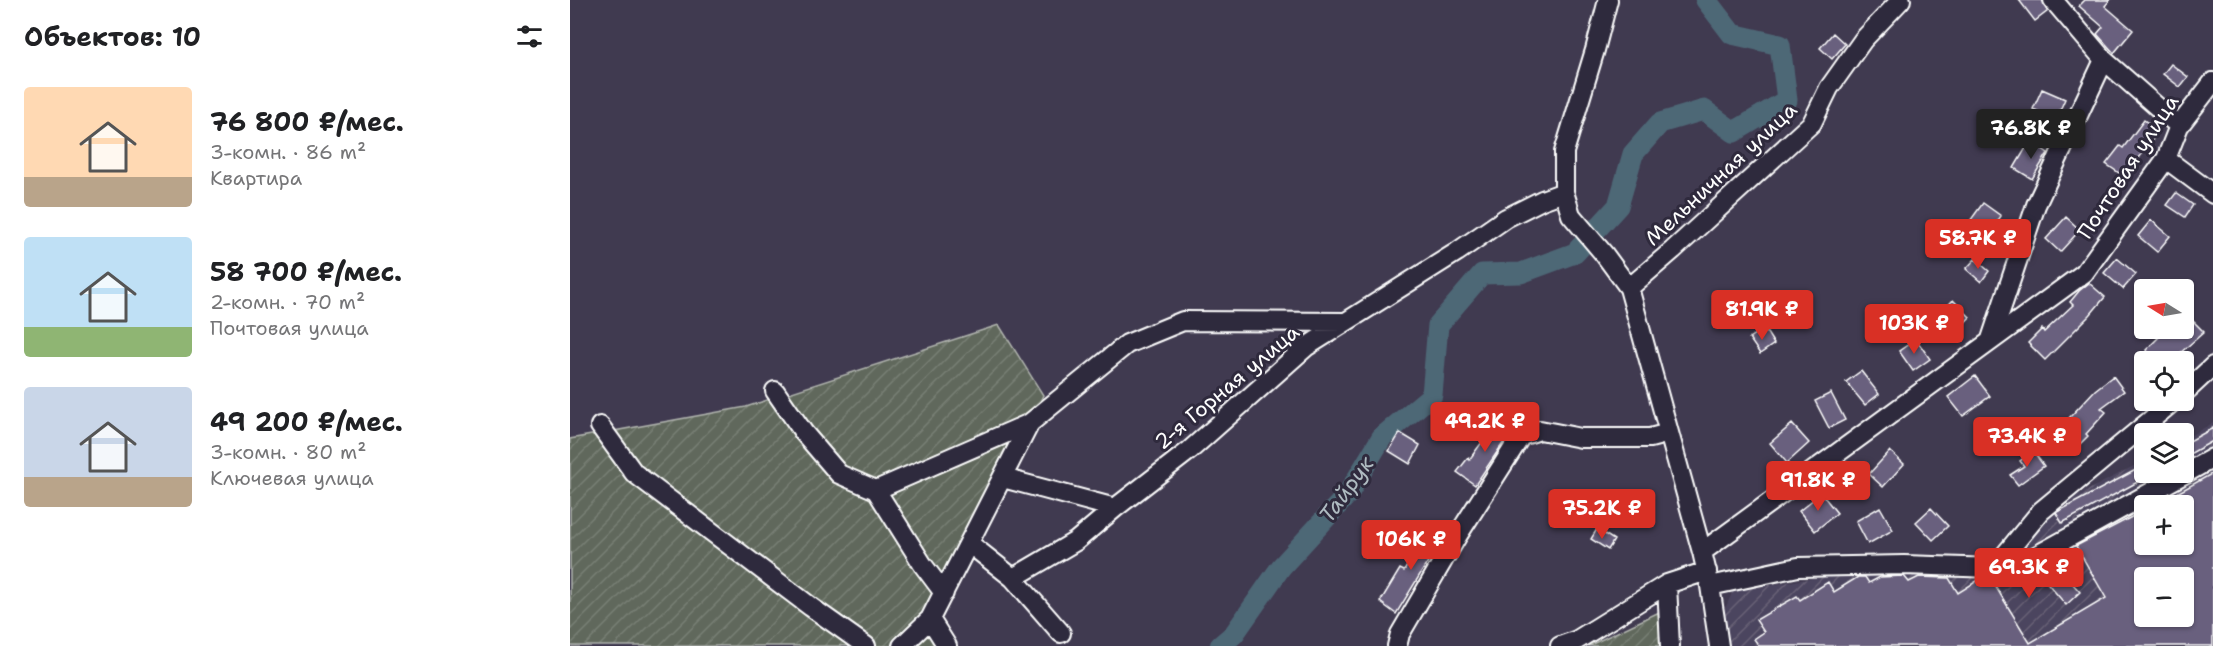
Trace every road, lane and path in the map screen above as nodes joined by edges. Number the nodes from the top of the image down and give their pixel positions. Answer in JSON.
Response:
{"nodes":[{"id":1,"x":1608,"y":0,"type":"edge"},
{"id":2,"x":1901,"y":0,"type":"edge"},
{"id":3,"x":2053,"y":0,"type":"edge"},
{"id":4,"x":2104,"y":60,"type":"junction"},
{"id":5,"x":2213,"y":82,"type":"edge"},
{"id":6,"x":2179,"y":126,"type":"junction"},
{"id":7,"x":2166,"y":159,"type":"junction"},
{"id":8,"x":1564,"y":192,"type":"junction"},
{"id":9,"x":2213,"y":194,"type":"edge"},
{"id":10,"x":1629,"y":288,"type":"junction"},
{"id":11,"x":1346,"y":322,"type":"junction"},
{"id":12,"x":1991,"y":339,"type":"junction"},
{"id":13,"x":2213,"y":366,"type":"edge"},
{"id":14,"x":2194,"y":384,"type":"edge"},
{"id":15,"x":775,"y":391,"type":"dead end"},
{"id":16,"x":2162,"y":411,"type":"edge"},
{"id":17,"x":1030,"y":423,"type":"junction"},
{"id":18,"x":600,"y":426,"type":"dead end"},
{"id":19,"x":1669,"y":433,"type":"junction"},
{"id":20,"x":2213,"y":458,"type":"edge"},
{"id":21,"x":1003,"y":478,"type":"junction"},
{"id":22,"x":876,"y":490,"type":"junction"},
{"id":23,"x":1115,"y":508,"type":"junction"},
{"id":24,"x":970,"y":544,"type":"junction"},
{"id":25,"x":1702,"y":552,"type":"junction"},
{"id":26,"x":1994,"y":568,"type":"junction"},
{"id":27,"x":1012,"y":578,"type":"junction"},
{"id":28,"x":1708,"y":578,"type":"junction"},
{"id":29,"x":1667,"y":584,"type":"junction"},
{"id":30,"x":944,"y":593,"type":"junction"},
{"id":31,"x":930,"y":619,"type":"junction"},
{"id":32,"x":1061,"y":633,"type":"dead end"},
{"id":33,"x":866,"y":646,"type":"edge"},
{"id":34,"x":902,"y":646,"type":"edge"},
{"id":35,"x":947,"y":646,"type":"edge"},
{"id":36,"x":1397,"y":646,"type":"edge"},
{"id":37,"x":1560,"y":646,"type":"edge"},
{"id":38,"x":1670,"y":646,"type":"edge"},
{"id":39,"x":1719,"y":646,"type":"edge"}],
"edges":[{"from":1,"to":8,"type":"street"},
{"from":2,"to":10,"type":"street","name":"Мельничная улица"},
{"from":3,"to":4,"type":"street"},
{"from":4,"to":6,"type":"street"},
{"from":4,"to":12,"type":"street"},
{"from":5,"to":6,"type":"street","name":"Почтовая улица"},
{"from":6,"to":7,"type":"street","name":"Почтовая улица"},
{"from":7,"to":9,"type":"street"},
{"from":7,"to":12,"type":"street","name":"Почтовая улица"},
{"from":8,"to":10,"type":"street"},
{"from":8,"to":11,"type":"street","name":"2-я Горная улица"},
{"from":10,"to":19,"type":"street"},
{"from":11,"to":17,"type":"street"},
{"from":11,"to":23,"type":"street","name":"2-я Горная улица"},
{"from":12,"to":25,"type":"street","name":"Почтовая улица"},
{"from":13,"to":14,"type":"street"},
{"from":15,"to":22,"type":"street"},
{"from":16,"to":26,"type":"street"},
{"from":17,"to":21,"type":"street"},
{"from":17,"to":22,"type":"street"},
{"from":18,"to":33,"type":"street"},
{"from":19,"to":25,"type":"street"},
{"from":19,"to":36,"type":"street"},
{"from":20,"to":26,"type":"street"},
{"from":21,"to":23,"type":"street"},
{"from":21,"to":24,"type":"street"},
{"from":22,"to":30,"type":"street"},
{"from":23,"to":27,"type":"street","name":"2-я Горная улица"},
{"from":24,"to":27,"type":"street"},
{"from":24,"to":30,"type":"street"},
{"from":25,"to":28,"type":"street"},
{"from":26,"to":28,"type":"street"},
{"from":27,"to":32,"type":"street"},
{"from":28,"to":29,"type":"street"},
{"from":28,"to":39,"type":"street"},
{"from":29,"to":37,"type":"street"},
{"from":29,"to":38,"type":"street"},
{"from":30,"to":31,"type":"street"},
{"from":31,"to":34,"type":"street"},
{"from":31,"to":35,"type":"street"}]}
